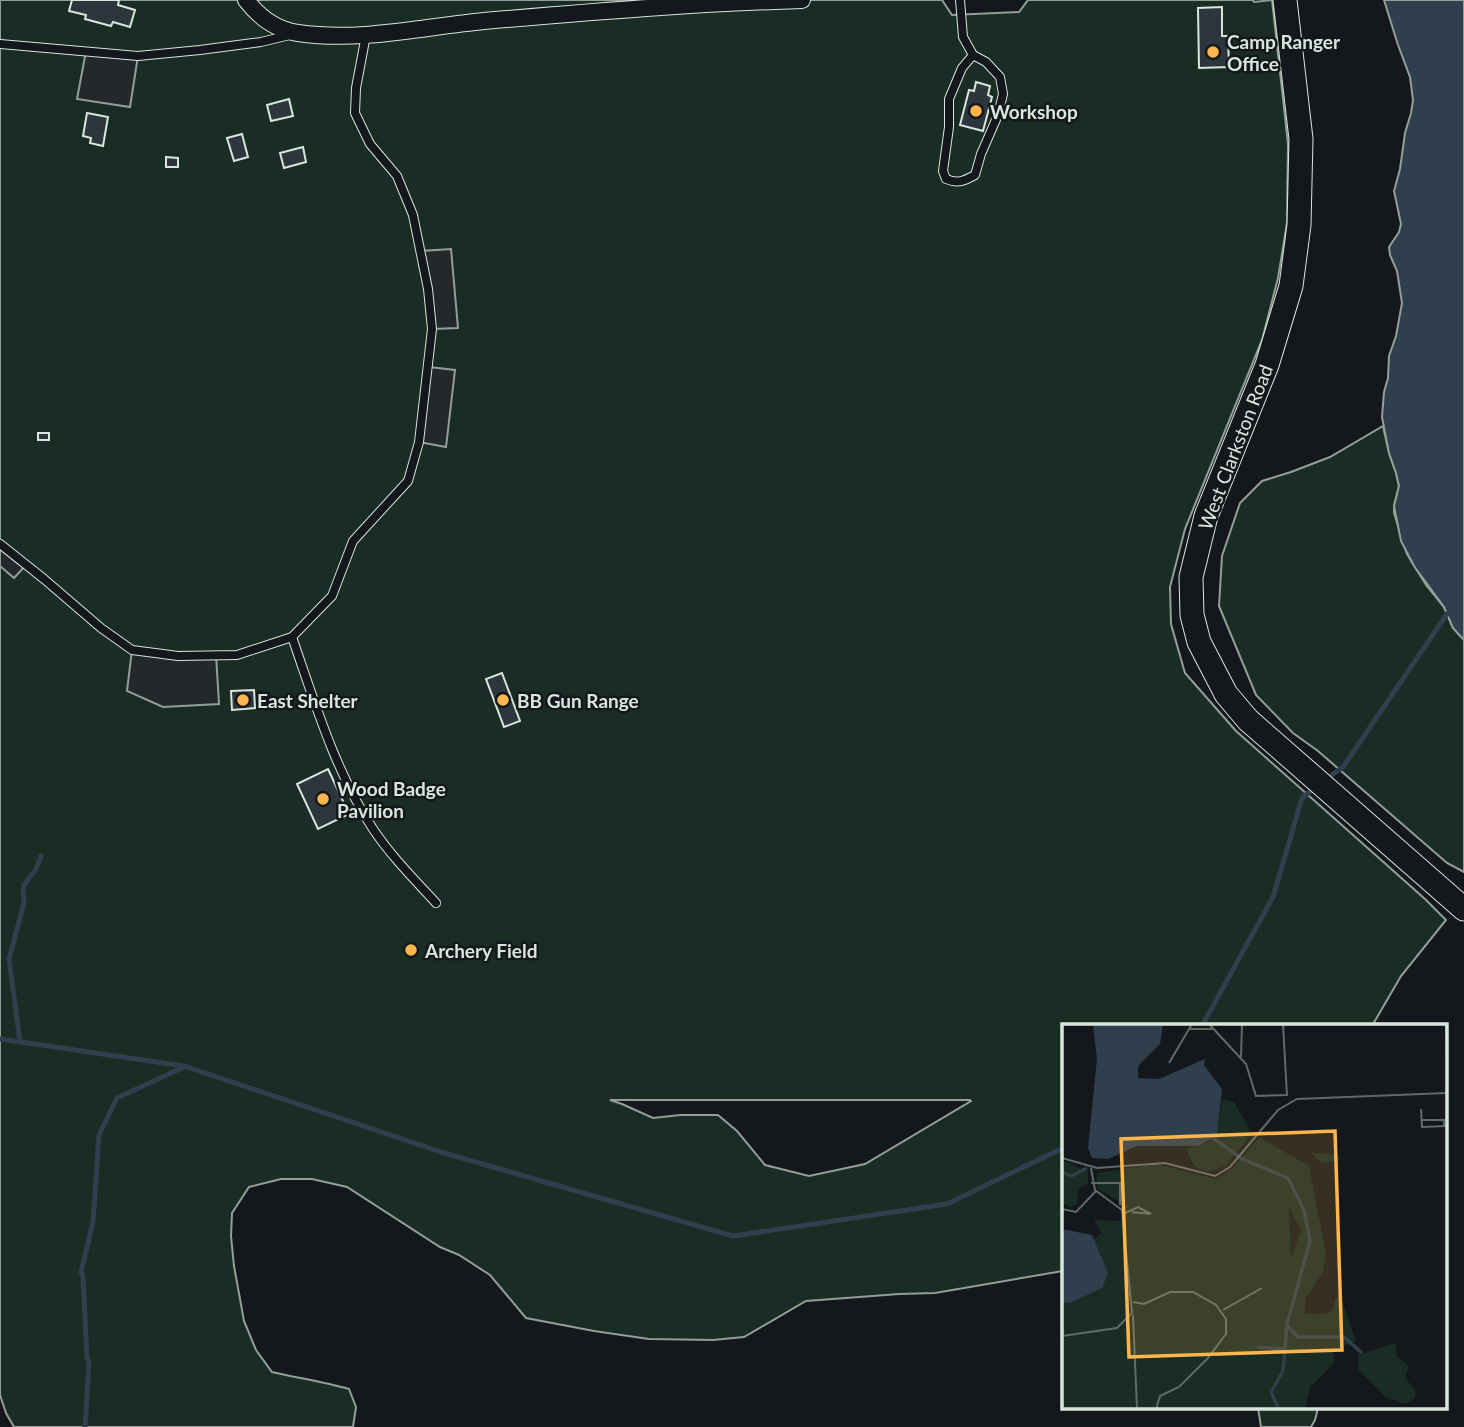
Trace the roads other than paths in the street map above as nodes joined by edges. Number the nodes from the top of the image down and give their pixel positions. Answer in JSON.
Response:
{"nodes":[{"id":1,"x":246,"y":0,"type":"edge"},
{"id":2,"x":802,"y":0,"type":"edge"},
{"id":3,"x":960,"y":0,"type":"edge"},
{"id":4,"x":1285,"y":0,"type":"edge"},
{"id":5,"x":595,"y":6,"type":"edge"},
{"id":6,"x":296,"y":33,"type":"junction"},
{"id":7,"x":366,"y":34,"type":"junction"},
{"id":8,"x":0,"y":44,"type":"edge"},
{"id":9,"x":972,"y":55,"type":"junction"},
{"id":10,"x":0,"y":544,"type":"edge"},
{"id":11,"x":292,"y":637,"type":"junction"},
{"id":12,"x":436,"y":903,"type":"dead end"},
{"id":13,"x":1464,"y":909,"type":"edge"}],
"edges":[{"from":1,"to":6,"type":"street"},
{"from":2,"to":5,"type":"street"},
{"from":3,"to":9,"type":"lane"},
{"from":4,"to":13,"type":"main road","name":"West Clarkston Road"},
{"from":5,"to":7,"type":"street"},
{"from":6,"to":7,"type":"street"},
{"from":6,"to":8,"type":"lane"},
{"from":7,"to":11,"type":"lane"},
{"from":9,"to":9,"type":"lane"},
{"from":10,"to":11,"type":"lane"},
{"from":11,"to":12,"type":"lane"}]}
